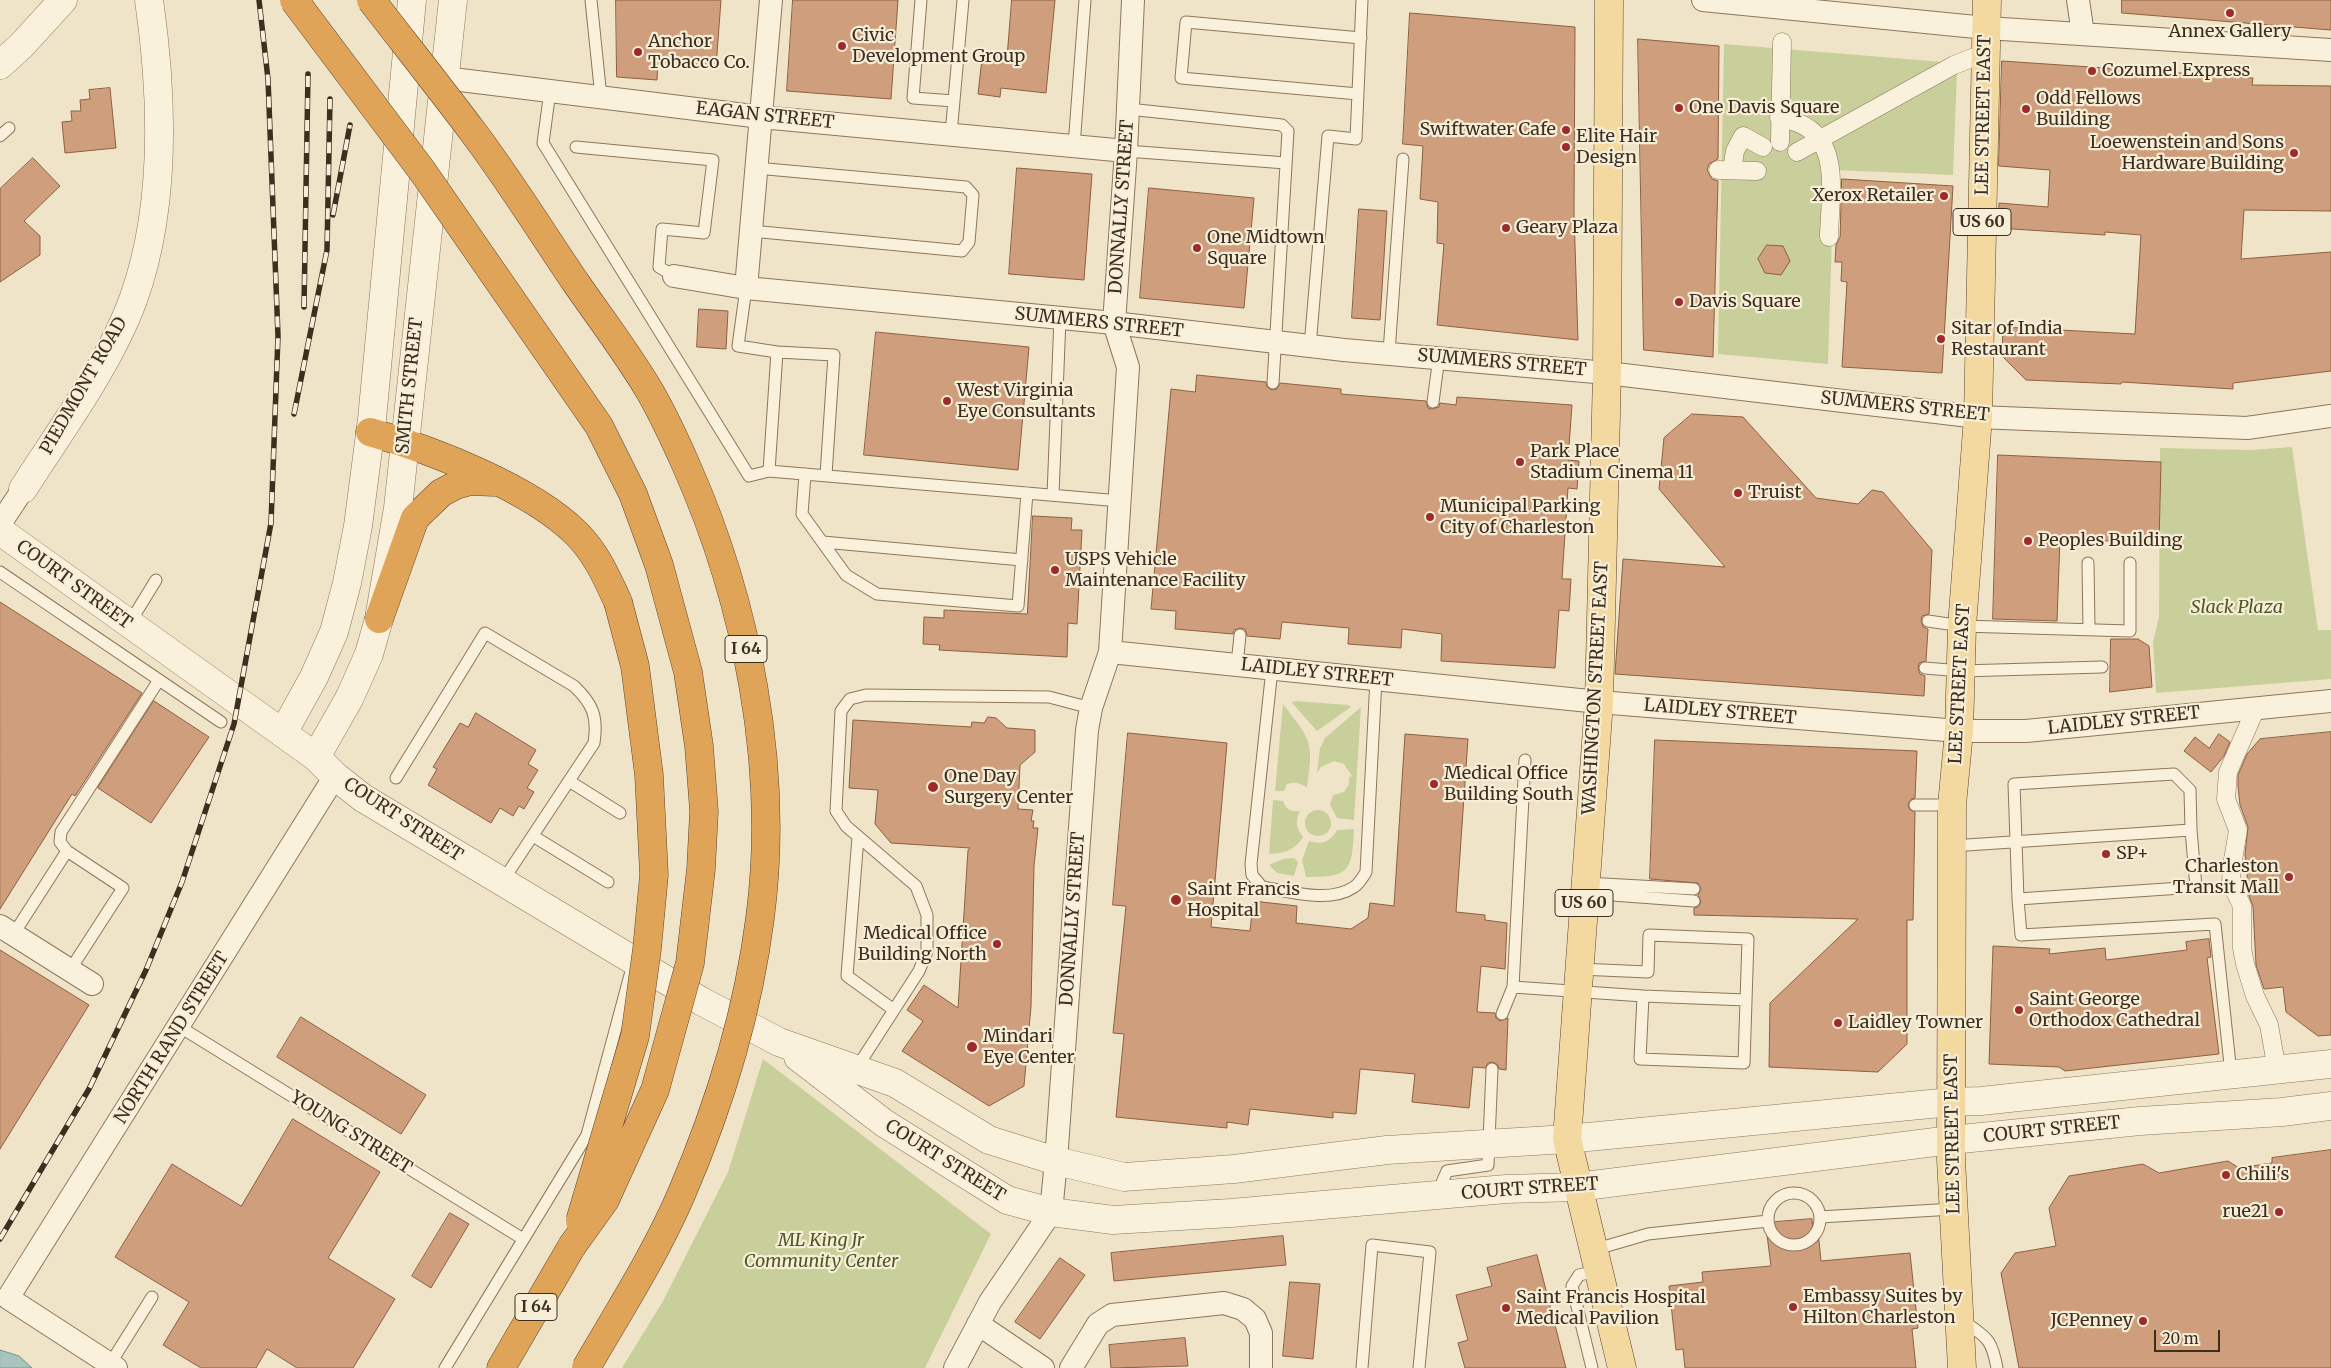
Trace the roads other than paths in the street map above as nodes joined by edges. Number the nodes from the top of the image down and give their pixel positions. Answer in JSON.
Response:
{"nodes":[{"id":1,"x":63,"y":0,"type":"edge"},
{"id":2,"x":149,"y":0,"type":"edge"},
{"id":3,"x":294,"y":0,"type":"edge"},
{"id":4,"x":371,"y":0,"type":"edge"},
{"id":5,"x":412,"y":0,"type":"edge"},
{"id":6,"x":453,"y":0,"type":"edge"},
{"id":7,"x":591,"y":0,"type":"edge"},
{"id":8,"x":771,"y":0,"type":"edge"},
{"id":9,"x":921,"y":0,"type":"edge"},
{"id":10,"x":963,"y":0,"type":"edge"},
{"id":11,"x":1085,"y":0,"type":"edge"},
{"id":12,"x":1133,"y":0,"type":"edge"},
{"id":13,"x":1362,"y":0,"type":"edge"},
{"id":14,"x":1609,"y":0,"type":"edge"},
{"id":15,"x":1703,"y":0,"type":"edge"},
{"id":16,"x":1988,"y":0,"type":"edge"},
{"id":17,"x":2078,"y":0,"type":"edge"},
{"id":18,"x":2083,"y":34,"type":"junction"},
{"id":19,"x":1360,"y":38,"type":"junction"},
{"id":20,"x":1986,"y":40,"type":"junction"},
{"id":21,"x":1782,"y":42,"type":"dead end"},
{"id":22,"x":2331,"y":50,"type":"edge"},
{"id":23,"x":0,"y":65,"type":"edge"},
{"id":24,"x":406,"y":72,"type":"junction"},
{"id":25,"x":444,"y":78,"type":"junction"},
{"id":26,"x":550,"y":91,"type":"junction"},
{"id":27,"x":1358,"y":94,"type":"junction"},
{"id":28,"x":601,"y":97,"type":"junction"},
{"id":29,"x":954,"y":101,"type":"junction"},
{"id":30,"x":1128,"y":109,"type":"junction"},
{"id":31,"x":761,"y":117,"type":"junction"},
{"id":32,"x":1779,"y":118,"type":"junction"},
{"id":33,"x":9,"y":128,"type":"dead end"},
{"id":34,"x":951,"y":134,"type":"junction"},
{"id":35,"x":0,"y":136,"type":"edge"},
{"id":36,"x":1821,"y":140,"type":"junction"},
{"id":37,"x":1074,"y":146,"type":"junction"},
{"id":38,"x":576,"y":147,"type":"dead end"},
{"id":39,"x":1126,"y":151,"type":"junction"},
{"id":40,"x":1797,"y":152,"type":"dead end"},
{"id":41,"x":1403,"y":159,"type":"dead end"},
{"id":42,"x":1286,"y":163,"type":"junction"},
{"id":43,"x":756,"y":168,"type":"junction"},
{"id":44,"x":1757,"y":171,"type":"dead end"},
{"id":45,"x":751,"y":231,"type":"junction"},
{"id":46,"x":1829,"y":237,"type":"dead end"},
{"id":47,"x":674,"y":276,"type":"joint"},
{"id":48,"x":746,"y":288,"type":"junction"},
{"id":49,"x":1060,"y":318,"type":"junction"},
{"id":50,"x":1114,"y":324,"type":"junction"},
{"id":51,"x":1276,"y":342,"type":"junction"},
{"id":52,"x":1310,"y":346,"type":"junction"},
{"id":53,"x":777,"y":352,"type":"junction"},
{"id":54,"x":1389,"y":352,"type":"junction"},
{"id":55,"x":1439,"y":357,"type":"junction"},
{"id":56,"x":1607,"y":373,"type":"junction"},
{"id":57,"x":1272,"y":383,"type":"dead end"},
{"id":58,"x":1433,"y":402,"type":"dead end"},
{"id":59,"x":2331,"y":416,"type":"edge"},
{"id":60,"x":1978,"y":417,"type":"junction"},
{"id":61,"x":370,"y":432,"type":"junction"},
{"id":62,"x":404,"y":441,"type":"junction"},
{"id":63,"x":769,"y":471,"type":"junction"},
{"id":64,"x":805,"y":474,"type":"junction"},
{"id":65,"x":826,"y":476,"type":"junction"},
{"id":66,"x":500,"y":483,"type":"junction"},
{"id":67,"x":23,"y":489,"type":"joint"},
{"id":68,"x":1026,"y":493,"type":"junction"},
{"id":69,"x":1053,"y":495,"type":"junction"},
{"id":70,"x":1120,"y":501,"type":"junction"},
{"id":71,"x":0,"y":524,"type":"edge"},
{"id":72,"x":0,"y":531,"type":"edge"},
{"id":73,"x":823,"y":542,"type":"junction"},
{"id":74,"x":1022,"y":560,"type":"junction"},
{"id":75,"x":2088,"y":563,"type":"dead end"},
{"id":76,"x":2130,"y":564,"type":"dead end"},
{"id":77,"x":0,"y":572,"type":"edge"},
{"id":78,"x":156,"y":580,"type":"dead end"},
{"id":79,"x":379,"y":619,"type":"junction"},
{"id":80,"x":1928,"y":621,"type":"dead end"},
{"id":81,"x":128,"y":624,"type":"junction"},
{"id":82,"x":1962,"y":626,"type":"junction"},
{"id":83,"x":2089,"y":629,"type":"junction"},
{"id":84,"x":1240,"y":635,"type":"dead end"},
{"id":85,"x":1110,"y":652,"type":"junction"},
{"id":86,"x":1237,"y":665,"type":"junction"},
{"id":87,"x":2102,"y":667,"type":"dead end"},
{"id":88,"x":1272,"y":668,"type":"junction"},
{"id":89,"x":1925,"y":668,"type":"dead end"},
{"id":90,"x":1961,"y":671,"type":"junction"},
{"id":91,"x":1376,"y":679,"type":"junction"},
{"id":92,"x":159,"y":680,"type":"junction"},
{"id":93,"x":2331,"y":701,"type":"edge"},
{"id":94,"x":1598,"y":702,"type":"junction"},
{"id":95,"x":1091,"y":708,"type":"junction"},
{"id":96,"x":2256,"y":708,"type":"junction"},
{"id":97,"x":221,"y":722,"type":"dead end"},
{"id":98,"x":1959,"y":732,"type":"junction"},
{"id":99,"x":283,"y":734,"type":"junction"},
{"id":100,"x":316,"y":757,"type":"junction"},
{"id":101,"x":1525,"y":760,"type":"dead end"},
{"id":102,"x":335,"y":776,"type":"junction"},
{"id":103,"x":396,"y":778,"type":"dead end"},
{"id":104,"x":569,"y":781,"type":"junction"},
{"id":105,"x":1915,"y":805,"type":"dead end"},
{"id":106,"x":1952,"y":805,"type":"junction"},
{"id":107,"x":620,"y":813,"type":"dead end"},
{"id":108,"x":2191,"y":830,"type":"junction"},
{"id":109,"x":532,"y":836,"type":"junction"},
{"id":110,"x":858,"y":837,"type":"junction"},
{"id":111,"x":2017,"y":842,"type":"junction"},
{"id":112,"x":1952,"y":846,"type":"junction"},
{"id":113,"x":67,"y":851,"type":"junction"},
{"id":114,"x":502,"y":882,"type":"junction"},
{"id":115,"x":608,"y":882,"type":"dead end"},
{"id":116,"x":1585,"y":888,"type":"junction"},
{"id":117,"x":1694,"y":895,"type":"dead end"},
{"id":118,"x":2018,"y":899,"type":"junction"},
{"id":119,"x":6,"y":931,"type":"edge"},
{"id":120,"x":634,"y":960,"type":"junction"},
{"id":121,"x":70,"y":970,"type":"junction"},
{"id":122,"x":1579,"y":980,"type":"junction"},
{"id":123,"x":92,"y":984,"type":"dead end"},
{"id":124,"x":1513,"y":988,"type":"junction"},
{"id":125,"x":1642,"y":996,"type":"junction"},
{"id":126,"x":1746,"y":1000,"type":"junction"},
{"id":127,"x":894,"y":1010,"type":"junction"},
{"id":128,"x":1502,"y":1014,"type":"dead end"},
{"id":129,"x":180,"y":1026,"type":"junction"},
{"id":130,"x":779,"y":1042,"type":"junction"},
{"id":131,"x":2331,"y":1064,"type":"edge"},
{"id":132,"x":856,"y":1069,"type":"junction"},
{"id":133,"x":1492,"y":1069,"type":"dead end"},
{"id":134,"x":2277,"y":1070,"type":"junction"},
{"id":135,"x":2230,"y":1074,"type":"junction"},
{"id":136,"x":1951,"y":1102,"type":"junction"},
{"id":137,"x":2331,"y":1106,"type":"edge"},
{"id":138,"x":1567,"y":1139,"type":"junction"},
{"id":139,"x":1951,"y":1140,"type":"junction"},
{"id":140,"x":1490,"y":1143,"type":"junction"},
{"id":141,"x":1056,"y":1161,"type":"junction"},
{"id":142,"x":1577,"y":1187,"type":"junction"},
{"id":143,"x":1436,"y":1196,"type":"junction"},
{"id":144,"x":1954,"y":1209,"type":"junction"},
{"id":145,"x":1051,"y":1212,"type":"junction"},
{"id":146,"x":1820,"y":1217,"type":"junction"},
{"id":147,"x":1768,"y":1221,"type":"junction"},
{"id":148,"x":523,"y":1239,"type":"junction"},
{"id":149,"x":572,"y":1246,"type":"junction"},
{"id":150,"x":1596,"y":1260,"type":"junction"},
{"id":151,"x":152,"y":1297,"type":"dead end"},
{"id":152,"x":4,"y":1298,"type":"edge"},
{"id":153,"x":1960,"y":1319,"type":"junction"},
{"id":154,"x":978,"y":1324,"type":"junction"},
{"id":155,"x":113,"y":1366,"type":"edge"},
{"id":156,"x":445,"y":1368,"type":"edge"},
{"id":157,"x":501,"y":1368,"type":"edge"},
{"id":158,"x":586,"y":1368,"type":"edge"},
{"id":159,"x":955,"y":1368,"type":"edge"},
{"id":160,"x":1043,"y":1368,"type":"edge"},
{"id":161,"x":1071,"y":1368,"type":"edge"},
{"id":162,"x":1260,"y":1368,"type":"edge"},
{"id":163,"x":1362,"y":1368,"type":"edge"},
{"id":164,"x":1419,"y":1368,"type":"edge"},
{"id":165,"x":1592,"y":1368,"type":"edge"},
{"id":166,"x":1622,"y":1368,"type":"edge"},
{"id":167,"x":1962,"y":1368,"type":"edge"},
{"id":168,"x":1997,"y":1368,"type":"edge"}],
"edges":[{"from":1,"to":23,"type":"street"},
{"from":2,"to":67,"type":"street","name":"PIEDMONT ROAD"},
{"from":3,"to":149,"type":"highway","number":"I 64","bridge":true},
{"from":4,"to":158,"type":"highway","number":"I 64","bridge":true},
{"from":5,"to":24,"type":"street","name":"SMITH STREET"},
{"from":6,"to":25,"type":"street","name":"SMITH STREET"},
{"from":7,"to":28,"type":"lane"},
{"from":8,"to":31,"type":"street"},
{"from":9,"to":29,"type":"lane"},
{"from":10,"to":29,"type":"lane"},
{"from":11,"to":37,"type":"lane"},
{"from":12,"to":30,"type":"street","name":"DONNALLY STREET"},
{"from":13,"to":19,"type":"lane"},
{"from":14,"to":56,"type":"main road","name":"WASHINGTON STREET EAST","number":"US 60"},
{"from":15,"to":20,"type":"street"},
{"from":16,"to":20,"type":"main road","name":"LEE STREET EAST","number":"US 60"},
{"from":17,"to":18,"type":"street"},
{"from":18,"to":20,"type":"street"},
{"from":18,"to":22,"type":"street"},
{"from":19,"to":27,"type":"lane"},
{"from":19,"to":27,"type":"lane"},
{"from":20,"to":36,"type":"street"},
{"from":20,"to":60,"type":"main road","name":"LEE STREET EAST","number":"US 60"},
{"from":21,"to":32,"type":"street"},
{"from":24,"to":25,"type":"street","name":"EAGAN STREET"},
{"from":24,"to":61,"type":"street","name":"SMITH STREET"},
{"from":25,"to":26,"type":"street","name":"EAGAN STREET"},
{"from":25,"to":62,"type":"street","name":"SMITH STREET"},
{"from":26,"to":28,"type":"street","name":"EAGAN STREET"},
{"from":26,"to":63,"type":"lane"},
{"from":27,"to":52,"type":"lane"},
{"from":28,"to":31,"type":"street","name":"EAGAN STREET"},
{"from":29,"to":34,"type":"lane"},
{"from":30,"to":39,"type":"street","name":"DONNALLY STREET"},
{"from":30,"to":42,"type":"lane"},
{"from":31,"to":34,"type":"street","name":"EAGAN STREET"},
{"from":31,"to":43,"type":"street"},
{"from":32,"to":36,"type":"street"},
{"from":32,"to":44,"type":"street"},
{"from":33,"to":35,"type":"lane"},
{"from":34,"to":37,"type":"street","name":"EAGAN STREET"},
{"from":36,"to":40,"type":"street"},
{"from":36,"to":46,"type":"street"},
{"from":37,"to":39,"type":"street","name":"EAGAN STREET"},
{"from":38,"to":47,"type":"lane"},
{"from":39,"to":42,"type":"lane"},
{"from":39,"to":50,"type":"street","name":"DONNALLY STREET"},
{"from":41,"to":54,"type":"lane"},
{"from":42,"to":51,"type":"lane"},
{"from":43,"to":45,"type":"street"},
{"from":43,"to":45,"type":"lane"},
{"from":45,"to":48,"type":"street"},
{"from":47,"to":48,"type":"street","name":"SUMMERS STREET"},
{"from":48,"to":49,"type":"street","name":"SUMMERS STREET"},
{"from":48,"to":53,"type":"lane"},
{"from":49,"to":50,"type":"street","name":"SUMMERS STREET"},
{"from":49,"to":69,"type":"lane"},
{"from":50,"to":51,"type":"street","name":"SUMMERS STREET"},
{"from":50,"to":70,"type":"street","name":"DONNALLY STREET"},
{"from":51,"to":52,"type":"street","name":"SUMMERS STREET"},
{"from":51,"to":57,"type":"lane"},
{"from":52,"to":54,"type":"street","name":"SUMMERS STREET"},
{"from":53,"to":63,"type":"lane"},
{"from":53,"to":65,"type":"lane"},
{"from":54,"to":55,"type":"street","name":"SUMMERS STREET"},
{"from":55,"to":56,"type":"street","name":"SUMMERS STREET"},
{"from":55,"to":58,"type":"lane"},
{"from":56,"to":60,"type":"street","name":"SUMMERS STREET"},
{"from":56,"to":94,"type":"main road","name":"WASHINGTON STREET EAST","number":"US 60"},
{"from":59,"to":60,"type":"street","name":"SUMMERS STREET"},
{"from":60,"to":82,"type":"main road","name":"LEE STREET EAST","number":"US 60"},
{"from":61,"to":62,"type":"highway"},
{"from":61,"to":99,"type":"street","name":"SMITH STREET"},
{"from":62,"to":66,"type":"highway"},
{"from":62,"to":79,"type":"street","name":"SMITH STREET"},
{"from":63,"to":64,"type":"lane"},
{"from":64,"to":65,"type":"lane"},
{"from":64,"to":73,"type":"lane"},
{"from":65,"to":68,"type":"lane"},
{"from":66,"to":79,"type":"highway"},
{"from":66,"to":149,"type":"highway","bridge":true},
{"from":67,"to":71,"type":"street","name":"PIEDMONT ROAD"},
{"from":68,"to":69,"type":"lane"},
{"from":68,"to":74,"type":"lane"},
{"from":69,"to":70,"type":"lane"},
{"from":70,"to":85,"type":"street","name":"DONNALLY STREET"},
{"from":72,"to":81,"type":"street","name":"COURT STREET"},
{"from":73,"to":74,"type":"lane"},
{"from":73,"to":74,"type":"lane"},
{"from":75,"to":83,"type":"lane"},
{"from":76,"to":83,"type":"lane"},
{"from":77,"to":92,"type":"lane"},
{"from":78,"to":81,"type":"lane"},
{"from":79,"to":100,"type":"street","name":"SMITH STREET"},
{"from":80,"to":82,"type":"lane"},
{"from":81,"to":99,"type":"street","name":"COURT STREET"},
{"from":82,"to":83,"type":"lane"},
{"from":82,"to":90,"type":"main road","name":"LEE STREET EAST","number":"US 60"},
{"from":84,"to":86,"type":"lane"},
{"from":85,"to":86,"type":"street","name":"LAIDLEY STREET"},
{"from":85,"to":95,"type":"street","name":"DONNALLY STREET"},
{"from":86,"to":88,"type":"street","name":"LAIDLEY STREET"},
{"from":87,"to":90,"type":"lane"},
{"from":88,"to":91,"type":"street","name":"LAIDLEY STREET"},
{"from":88,"to":91,"type":"lane"},
{"from":89,"to":90,"type":"lane"},
{"from":90,"to":98,"type":"main road","name":"LEE STREET EAST","number":"US 60"},
{"from":91,"to":94,"type":"street","name":"LAIDLEY STREET"},
{"from":92,"to":97,"type":"lane"},
{"from":92,"to":113,"type":"lane"},
{"from":93,"to":96,"type":"street","name":"LAIDLEY STREET"},
{"from":94,"to":98,"type":"street","name":"LAIDLEY STREET"},
{"from":94,"to":116,"type":"main road","name":"WASHINGTON STREET EAST","number":"US 60"},
{"from":95,"to":110,"type":"lane"},
{"from":95,"to":141,"type":"street","name":"DONNALLY STREET"},
{"from":96,"to":98,"type":"street","name":"LAIDLEY STREET"},
{"from":96,"to":134,"type":"street"},
{"from":98,"to":106,"type":"main road","name":"LEE STREET EAST","number":"US 60"},
{"from":99,"to":100,"type":"street","name":"COURT STREET"},
{"from":100,"to":102,"type":"street","name":"COURT STREET"},
{"from":101,"to":124,"type":"lane"},
{"from":102,"to":114,"type":"street","name":"COURT STREET"},
{"from":102,"to":129,"type":"street","name":"NORTH RAND STREET"},
{"from":103,"to":104,"type":"lane"},
{"from":104,"to":107,"type":"lane"},
{"from":104,"to":109,"type":"lane"},
{"from":105,"to":106,"type":"lane"},
{"from":106,"to":112,"type":"main road","name":"LEE STREET EAST","number":"US 60"},
{"from":108,"to":111,"type":"lane"},
{"from":108,"to":111,"type":"lane"},
{"from":108,"to":118,"type":"lane"},
{"from":109,"to":114,"type":"lane"},
{"from":109,"to":115,"type":"lane"},
{"from":110,"to":127,"type":"lane"},
{"from":110,"to":127,"type":"lane"},
{"from":111,"to":112,"type":"lane"},
{"from":111,"to":118,"type":"lane"},
{"from":112,"to":136,"type":"main road","name":"LEE STREET EAST","number":"US 60"},
{"from":113,"to":119,"type":"lane"},
{"from":113,"to":121,"type":"lane"},
{"from":114,"to":120,"type":"street","name":"COURT STREET"},
{"from":116,"to":117,"type":"lane"},
{"from":116,"to":122,"type":"main road","name":"WASHINGTON STREET EAST","number":"US 60"},
{"from":118,"to":135,"type":"lane"},
{"from":119,"to":121,"type":"street"},
{"from":120,"to":130,"type":"street","name":"COURT STREET"},
{"from":120,"to":148,"type":"lane"},
{"from":121,"to":123,"type":"street"},
{"from":122,"to":124,"type":"lane"},
{"from":122,"to":125,"type":"lane"},
{"from":122,"to":126,"type":"lane"},
{"from":122,"to":138,"type":"main road","name":"WASHINGTON STREET EAST","number":"US 60"},
{"from":124,"to":128,"type":"lane"},
{"from":125,"to":126,"type":"lane"},
{"from":125,"to":126,"type":"lane"},
{"from":127,"to":132,"type":"lane"},
{"from":129,"to":148,"type":"lane","name":"YOUNG STREET"},
{"from":129,"to":152,"type":"street","name":"NORTH RAND STREET"},
{"from":130,"to":132,"type":"street","name":"COURT STREET"},
{"from":130,"to":145,"type":"street","name":"COURT STREET"},
{"from":131,"to":134,"type":"street","name":"COURT STREET"},
{"from":132,"to":141,"type":"street","name":"COURT STREET"},
{"from":133,"to":140,"type":"lane"},
{"from":134,"to":135,"type":"street","name":"COURT STREET"},
{"from":135,"to":136,"type":"street","name":"COURT STREET"},
{"from":136,"to":138,"type":"street","name":"COURT STREET"},
{"from":136,"to":139,"type":"main road","name":"LEE STREET EAST","number":"US 60"},
{"from":137,"to":139,"type":"street","name":"COURT STREET"},
{"from":138,"to":140,"type":"street","name":"COURT STREET"},
{"from":138,"to":142,"type":"main road","name":"WASHINGTON STREET EAST","number":"US 60"},
{"from":139,"to":142,"type":"street","name":"COURT STREET"},
{"from":139,"to":144,"type":"main road","name":"LEE STREET EAST","number":"US 60"},
{"from":140,"to":141,"type":"street","name":"COURT STREET"},
{"from":140,"to":143,"type":"lane"},
{"from":141,"to":145,"type":"street","name":"DONNALLY STREET"},
{"from":142,"to":143,"type":"street","name":"COURT STREET"},
{"from":142,"to":150,"type":"main road","name":"WASHINGTON STREET EAST","number":"US 60"},
{"from":143,"to":145,"type":"street","name":"COURT STREET"},
{"from":144,"to":146,"type":"lane"},
{"from":144,"to":153,"type":"main road","name":"LEE STREET EAST","number":"US 60"},
{"from":145,"to":154,"type":"street","name":"DONNALLY STREET"},
{"from":146,"to":147,"type":"lane"},
{"from":146,"to":147,"type":"lane"},
{"from":147,"to":150,"type":"lane"},
{"from":148,"to":156,"type":"lane"},
{"from":149,"to":157,"type":"highway","number":"I 64"},
{"from":150,"to":165,"type":"lane"},
{"from":150,"to":166,"type":"main road","name":"WASHINGTON STREET EAST","number":"US 60"},
{"from":151,"to":155,"type":"lane"},
{"from":152,"to":155,"type":"street"},
{"from":153,"to":167,"type":"main road","name":"LEE STREET EAST","number":"US 60"},
{"from":153,"to":168,"type":"lane"},
{"from":154,"to":159,"type":"street","name":"DONNALLY STREET"},
{"from":154,"to":160,"type":"street"},
{"from":161,"to":162,"type":"street"},
{"from":163,"to":164,"type":"lane"}]}
